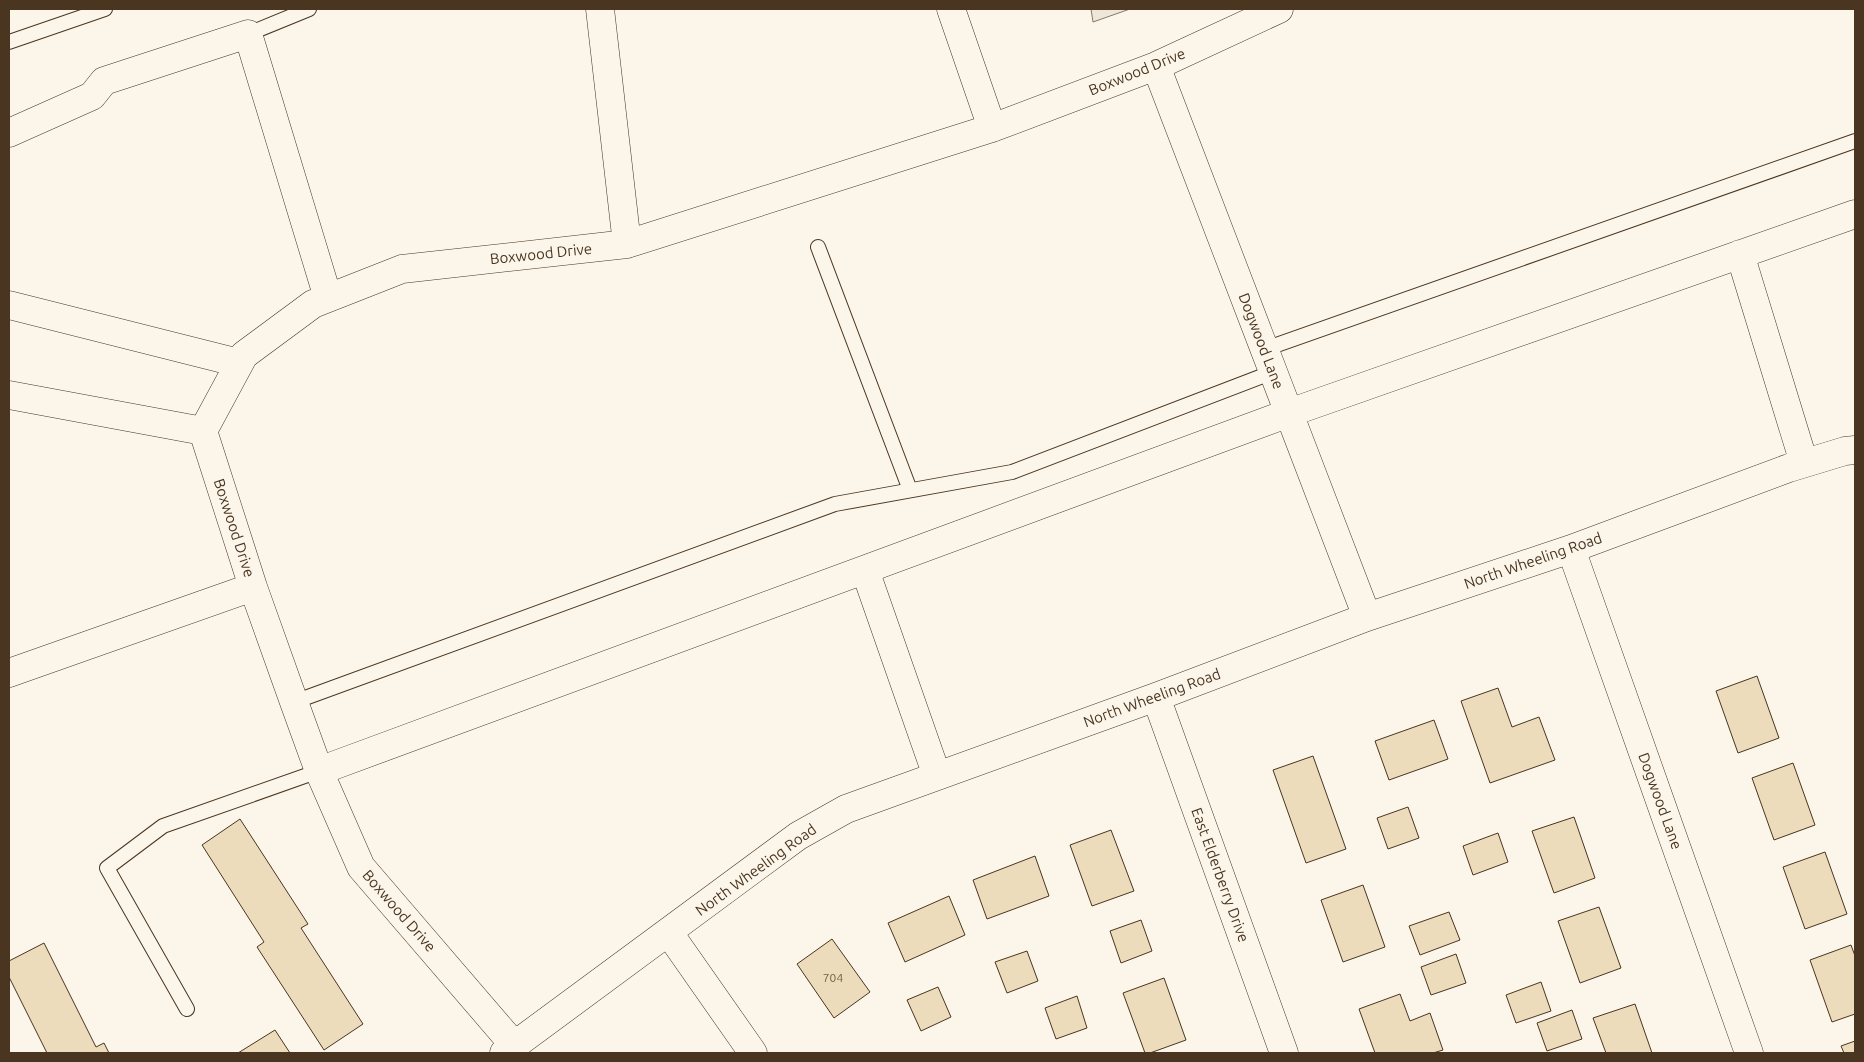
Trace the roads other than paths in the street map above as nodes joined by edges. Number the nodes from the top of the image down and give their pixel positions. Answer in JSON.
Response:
{"nodes":[{"id":1,"x":105,"y":9,"type":"edge"},
{"id":2,"x":309,"y":9,"type":"edge"},
{"id":3,"x":600,"y":9,"type":"edge"},
{"id":4,"x":951,"y":9,"type":"edge"},
{"id":5,"x":1279,"y":9,"type":"edge"},
{"id":6,"x":248,"y":34,"type":"junction"},
{"id":7,"x":9,"y":42,"type":"edge"},
{"id":8,"x":1156,"y":66,"type":"junction"},
{"id":9,"x":992,"y":128,"type":"junction"},
{"id":10,"x":9,"y":132,"type":"edge"},
{"id":11,"x":1855,"y":141,"type":"edge"},
{"id":12,"x":1855,"y":214,"type":"edge"},
{"id":13,"x":627,"y":244,"type":"junction"},
{"id":14,"x":818,"y":247,"type":"dead end"},
{"id":15,"x":1740,"y":254,"type":"junction"},
{"id":16,"x":328,"y":298,"type":"junction"},
{"id":17,"x":9,"y":305,"type":"edge"},
{"id":18,"x":1269,"y":361,"type":"junction"},
{"id":19,"x":239,"y":363,"type":"junction"},
{"id":20,"x":9,"y":395,"type":"edge"},
{"id":21,"x":1289,"y":413,"type":"junction"},
{"id":22,"x":203,"y":431,"type":"junction"},
{"id":23,"x":1855,"y":450,"type":"edge"},
{"id":24,"x":1804,"y":463,"type":"junction"},
{"id":25,"x":910,"y":490,"type":"junction"},
{"id":26,"x":1571,"y":549,"type":"junction"},
{"id":27,"x":865,"y":570,"type":"junction"},
{"id":28,"x":253,"y":587,"type":"junction"},
{"id":29,"x":1367,"y":617,"type":"junction"},
{"id":30,"x":9,"y":673,"type":"edge"},
{"id":31,"x":1156,"y":697,"type":"junction"},
{"id":32,"x":294,"y":702,"type":"junction"},
{"id":33,"x":319,"y":771,"type":"junction"},
{"id":34,"x":937,"y":776,"type":"junction"},
{"id":35,"x":669,"y":933,"type":"junction"},
{"id":36,"x":187,"y":1009,"type":"dead end"},
{"id":37,"x":509,"y":1049,"type":"edge"},
{"id":38,"x":753,"y":1053,"type":"edge"},
{"id":39,"x":1284,"y":1053,"type":"edge"},
{"id":40,"x":1750,"y":1053,"type":"edge"}],
"edges":[{"from":1,"to":7,"type":"lane"},
{"from":2,"to":6,"type":"lane"},
{"from":3,"to":13,"type":"street"},
{"from":4,"to":9,"type":"street"},
{"from":5,"to":8,"type":"street","name":"Boxwood Drive"},
{"from":6,"to":10,"type":"street"},
{"from":6,"to":16,"type":"street"},
{"from":8,"to":9,"type":"street","name":"Boxwood Drive"},
{"from":8,"to":18,"type":"street","name":"Dogwood Lane"},
{"from":9,"to":13,"type":"street","name":"Boxwood Drive"},
{"from":11,"to":18,"type":"lane"},
{"from":12,"to":15,"type":"street"},
{"from":13,"to":16,"type":"street","name":"Boxwood Drive"},
{"from":14,"to":25,"type":"lane"},
{"from":15,"to":21,"type":"street"},
{"from":15,"to":24,"type":"street"},
{"from":16,"to":19,"type":"street","name":"Boxwood Drive"},
{"from":17,"to":19,"type":"street"},
{"from":18,"to":21,"type":"street","name":"Dogwood Lane"},
{"from":18,"to":25,"type":"lane"},
{"from":19,"to":22,"type":"street","name":"Boxwood Drive"},
{"from":20,"to":22,"type":"street"},
{"from":21,"to":27,"type":"street"},
{"from":21,"to":29,"type":"street","name":"Dogwood Lane"},
{"from":22,"to":28,"type":"street","name":"Boxwood Drive"},
{"from":23,"to":24,"type":"street","name":"North Wheeling Road"},
{"from":24,"to":26,"type":"street","name":"North Wheeling Road"},
{"from":25,"to":32,"type":"lane"},
{"from":26,"to":29,"type":"street","name":"North Wheeling Road"},
{"from":26,"to":40,"type":"street","name":"Dogwood Lane"},
{"from":27,"to":33,"type":"street"},
{"from":27,"to":34,"type":"street"},
{"from":28,"to":30,"type":"street"},
{"from":28,"to":32,"type":"street","name":"Boxwood Drive"},
{"from":29,"to":31,"type":"street","name":"North Wheeling Road"},
{"from":31,"to":34,"type":"street","name":"North Wheeling Road"},
{"from":31,"to":39,"type":"street","name":"East Elderberry Drive"},
{"from":32,"to":33,"type":"street","name":"Boxwood Drive"},
{"from":33,"to":36,"type":"lane"},
{"from":33,"to":37,"type":"street","name":"Boxwood Drive"},
{"from":34,"to":35,"type":"street","name":"North Wheeling Road"},
{"from":35,"to":37,"type":"street","name":"North Wheeling Road"},
{"from":35,"to":38,"type":"street"}]}
